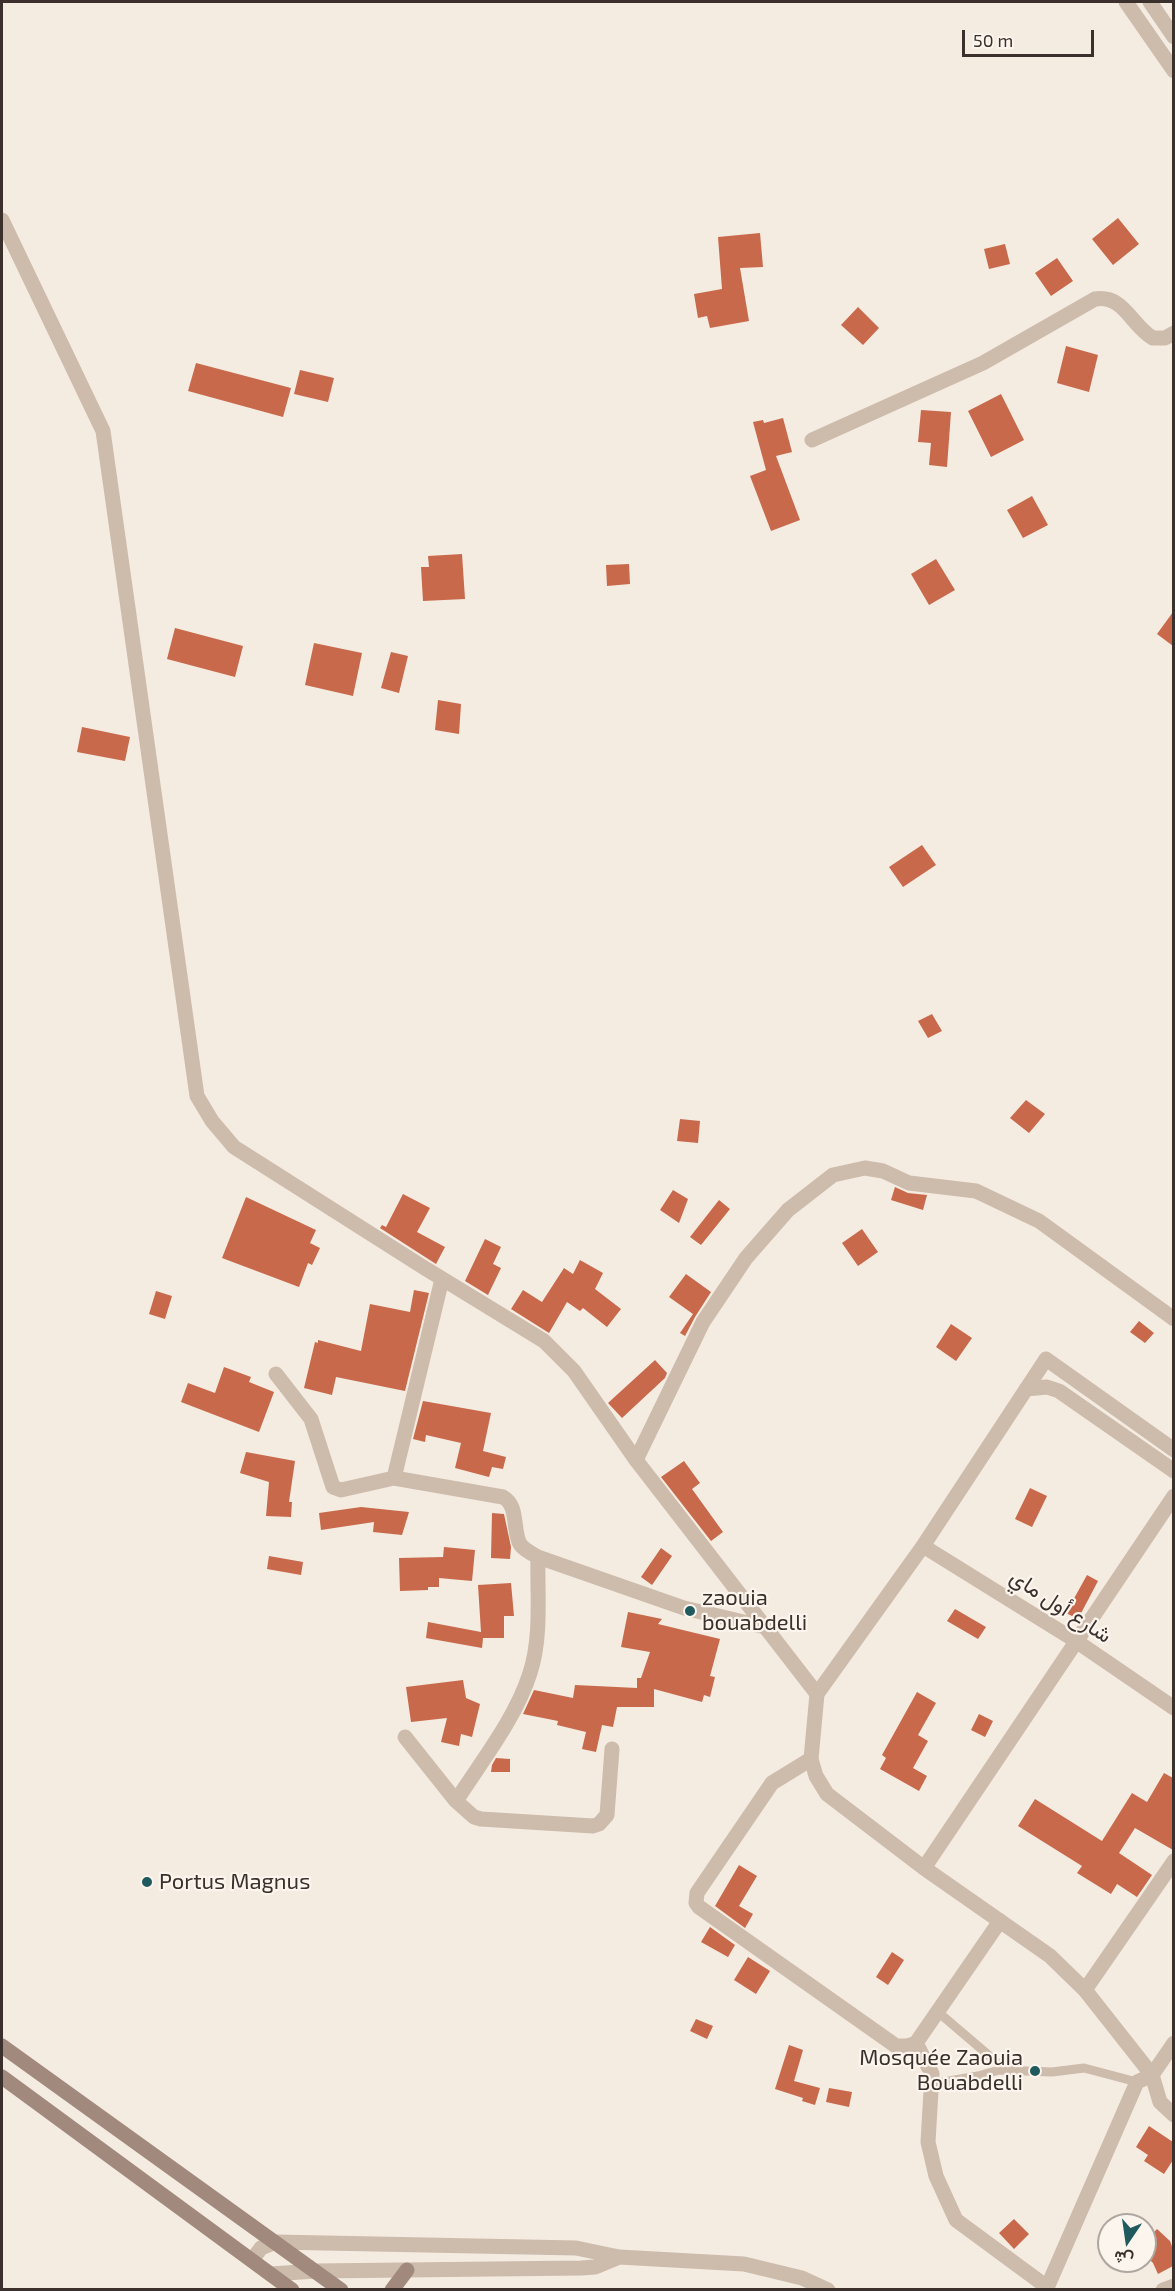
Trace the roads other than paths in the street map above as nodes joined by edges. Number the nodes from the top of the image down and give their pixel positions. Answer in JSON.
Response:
{"nodes":[{"id":1,"x":1126,"y":2,"type":"edge"},
{"id":2,"x":1150,"y":2,"type":"edge"},
{"id":3,"x":1173,"y":37,"type":"edge"},
{"id":4,"x":1173,"y":71,"type":"edge"},
{"id":5,"x":2,"y":220,"type":"edge"},
{"id":6,"x":1173,"y":333,"type":"edge"},
{"id":7,"x":812,"y":440,"type":"dead end"},
{"id":8,"x":442,"y":1279,"type":"junction"},
{"id":9,"x":1173,"y":1319,"type":"edge"},
{"id":10,"x":276,"y":1374,"type":"dead end"},
{"id":11,"x":1026,"y":1389,"type":"junction"},
{"id":12,"x":1173,"y":1450,"type":"edge"},
{"id":13,"x":636,"y":1460,"type":"junction"},
{"id":14,"x":1173,"y":1471,"type":"edge"},
{"id":15,"x":394,"y":1478,"type":"junction"},
{"id":16,"x":1173,"y":1496,"type":"edge"},
{"id":17,"x":923,"y":1546,"type":"junction"},
{"id":18,"x":538,"y":1557,"type":"junction"},
{"id":19,"x":765,"y":1627,"type":"junction"},
{"id":20,"x":1076,"y":1641,"type":"junction"},
{"id":21,"x":817,"y":1694,"type":"junction"},
{"id":22,"x":1173,"y":1708,"type":"edge"},
{"id":23,"x":405,"y":1737,"type":"dead end"},
{"id":24,"x":612,"y":1749,"type":"dead end"},
{"id":25,"x":811,"y":1759,"type":"junction"},
{"id":26,"x":456,"y":1801,"type":"junction"},
{"id":27,"x":1173,"y":1861,"type":"edge"},
{"id":28,"x":924,"y":1868,"type":"junction"},
{"id":29,"x":1000,"y":1921,"type":"junction"},
{"id":30,"x":1086,"y":1990,"type":"junction"},
{"id":31,"x":938,"y":2012,"type":"junction"},
{"id":32,"x":916,"y":2043,"type":"junction"},
{"id":33,"x":1173,"y":2043,"type":"edge"},
{"id":34,"x":2,"y":2046,"type":"edge"},
{"id":35,"x":1006,"y":2070,"type":"junction"},
{"id":36,"x":1152,"y":2075,"type":"junction"},
{"id":37,"x":2,"y":2077,"type":"edge"},
{"id":38,"x":1137,"y":2082,"type":"junction"},
{"id":39,"x":932,"y":2084,"type":"junction"},
{"id":40,"x":1173,"y":2115,"type":"edge"},
{"id":41,"x":275,"y":2242,"type":"junction"},
{"id":42,"x":406,"y":2245,"type":"junction"},
{"id":43,"x":509,"y":2247,"type":"junction"},
{"id":44,"x":619,"y":2257,"type":"junction"},
{"id":45,"x":252,"y":2260,"type":"junction"},
{"id":46,"x":510,"y":2269,"type":"junction"},
{"id":47,"x":407,"y":2270,"type":"junction"},
{"id":48,"x":316,"y":2271,"type":"junction"},
{"id":49,"x":271,"y":2274,"type":"junction"},
{"id":50,"x":1173,"y":2286,"type":"edge"},
{"id":51,"x":1046,"y":2288,"type":"edge"},
{"id":52,"x":292,"y":2289,"type":"edge"},
{"id":53,"x":341,"y":2289,"type":"edge"},
{"id":54,"x":392,"y":2289,"type":"edge"},
{"id":55,"x":828,"y":2289,"type":"edge"},
{"id":56,"x":1163,"y":2289,"type":"edge"}],
"edges":[{"from":1,"to":4,"type":"street"},
{"from":2,"to":3,"type":"street"},
{"from":5,"to":8,"type":"street"},
{"from":6,"to":7,"type":"street"},
{"from":8,"to":13,"type":"street"},
{"from":8,"to":15,"type":"street"},
{"from":9,"to":13,"type":"street"},
{"from":10,"to":15,"type":"street"},
{"from":11,"to":12,"type":"street"},
{"from":11,"to":14,"type":"street"},
{"from":11,"to":17,"type":"street"},
{"from":13,"to":19,"type":"street"},
{"from":15,"to":18,"type":"street"},
{"from":16,"to":20,"type":"street"},
{"from":17,"to":20,"type":"street","name":"شارع أول ماي"},
{"from":17,"to":21,"type":"street"},
{"from":18,"to":19,"type":"street"},
{"from":18,"to":26,"type":"street"},
{"from":19,"to":21,"type":"street"},
{"from":20,"to":22,"type":"street","name":"شارع أول ماي"},
{"from":20,"to":28,"type":"street"},
{"from":21,"to":25,"type":"street"},
{"from":23,"to":26,"type":"street"},
{"from":24,"to":26,"type":"street"},
{"from":25,"to":28,"type":"street"},
{"from":25,"to":32,"type":"street"},
{"from":27,"to":30,"type":"street"},
{"from":28,"to":29,"type":"street"},
{"from":29,"to":30,"type":"street"},
{"from":29,"to":31,"type":"street"},
{"from":30,"to":36,"type":"street"},
{"from":31,"to":32,"type":"street"},
{"from":31,"to":35,"type":"lane"},
{"from":32,"to":39,"type":"street"},
{"from":33,"to":36,"type":"street"},
{"from":34,"to":41,"type":"main road"},
{"from":35,"to":38,"type":"lane"},
{"from":35,"to":39,"type":"lane"},
{"from":36,"to":38,"type":"street"},
{"from":36,"to":40,"type":"street"},
{"from":37,"to":45,"type":"main road"},
{"from":38,"to":51,"type":"street"},
{"from":39,"to":51,"type":"street"},
{"from":41,"to":42,"type":"street"},
{"from":41,"to":45,"type":"street"},
{"from":41,"to":48,"type":"main road"},
{"from":42,"to":43,"type":"street"},
{"from":42,"to":47,"type":"street"},
{"from":43,"to":44,"type":"street"},
{"from":43,"to":46,"type":"street"},
{"from":44,"to":46,"type":"street"},
{"from":44,"to":55,"type":"street"},
{"from":45,"to":49,"type":"main road"},
{"from":46,"to":47,"type":"street"},
{"from":47,"to":48,"type":"street"},
{"from":47,"to":54,"type":"main road"},
{"from":48,"to":49,"type":"street"},
{"from":48,"to":53,"type":"main road"},
{"from":49,"to":52,"type":"main road"},
{"from":50,"to":56,"type":"street"}]}
